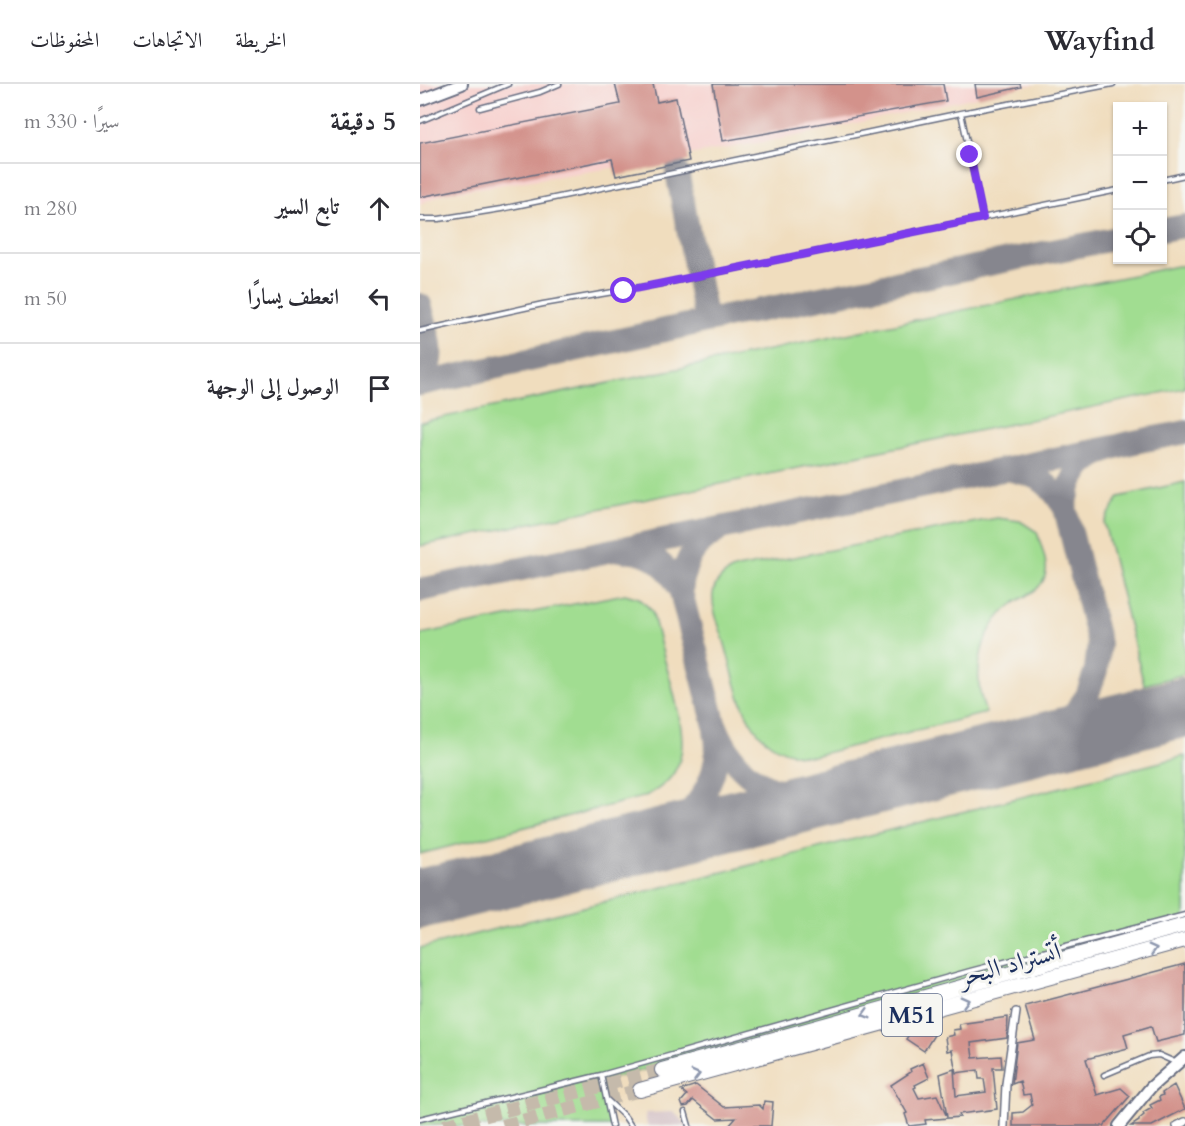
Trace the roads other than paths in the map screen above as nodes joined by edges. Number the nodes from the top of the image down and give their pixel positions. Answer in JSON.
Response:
{"nodes":[{"id":1,"x":462,"y":84,"type":"edge"},
{"id":2,"x":508,"y":84,"type":"edge"},
{"id":3,"x":559,"y":84,"type":"edge"},
{"id":4,"x":1113,"y":84,"type":"edge"},
{"id":5,"x":1091,"y":86,"type":"edge"},
{"id":6,"x":420,"y":100,"type":"edge"},
{"id":7,"x":480,"y":108,"type":"dead end"},
{"id":8,"x":961,"y":113,"type":"junction"},
{"id":9,"x":420,"y":121,"type":"edge"},
{"id":10,"x":1185,"y":175,"type":"edge"},
{"id":11,"x":1167,"y":179,"type":"edge"},
{"id":12,"x":1113,"y":191,"type":"edge"},
{"id":13,"x":983,"y":218,"type":"junction"},
{"id":14,"x":420,"y":219,"type":"edge"},
{"id":15,"x":420,"y":331,"type":"edge"},
{"id":16,"x":1185,"y":915,"type":"edge"},
{"id":17,"x":1185,"y":925,"type":"edge"},
{"id":18,"x":1185,"y":940,"type":"edge"},
{"id":19,"x":1016,"y":1012,"type":"dead end"},
{"id":20,"x":1181,"y":1060,"type":"edge"},
{"id":21,"x":662,"y":1070,"type":"tunnel mouth"},
{"id":22,"x":601,"y":1075,"type":"junction"},
{"id":23,"x":1104,"y":1075,"type":"dead end"},
{"id":24,"x":640,"y":1090,"type":"tunnel mouth"},
{"id":25,"x":606,"y":1099,"type":"junction"},
{"id":26,"x":686,"y":1112,"type":"dead end"},
{"id":27,"x":420,"y":1119,"type":"edge"},
{"id":28,"x":1185,"y":1122,"type":"edge"},
{"id":29,"x":612,"y":1126,"type":"edge"},
{"id":30,"x":631,"y":1126,"type":"edge"},
{"id":31,"x":689,"y":1126,"type":"edge"},
{"id":32,"x":1004,"y":1126,"type":"edge"},
{"id":33,"x":1119,"y":1126,"type":"edge"},
{"id":34,"x":1177,"y":1126,"type":"edge"}],
"edges":[{"from":1,"to":6,"type":"street"},
{"from":2,"to":9,"type":"lane"},
{"from":3,"to":7,"type":"lane"},
{"from":4,"to":5,"type":"lane"},
{"from":5,"to":8,"type":"lane"},
{"from":8,"to":13,"type":"lane"},
{"from":8,"to":14,"type":"lane"},
{"from":10,"to":11,"type":"lane"},
{"from":12,"to":13,"type":"lane"},
{"from":13,"to":15,"type":"lane"},
{"from":16,"to":22,"type":"lane"},
{"from":17,"to":21,"type":"highway","name":"أتستراد البحر","number":"M51","one_way":true},
{"from":24,"to":18,"type":"highway","name":"أتستراد البحر","number":"M51","one_way":true},
{"from":19,"to":32,"type":"street"},
{"from":20,"to":23,"type":"lane"},
{"from":20,"to":33,"type":"street"},
{"from":22,"to":25,"type":"lane"},
{"from":22,"to":27,"type":"lane"},
{"from":25,"to":29,"type":"lane"},
{"from":25,"to":30,"type":"lane"},
{"from":26,"to":31,"type":"lane"},
{"from":28,"to":34,"type":"street"}]}
